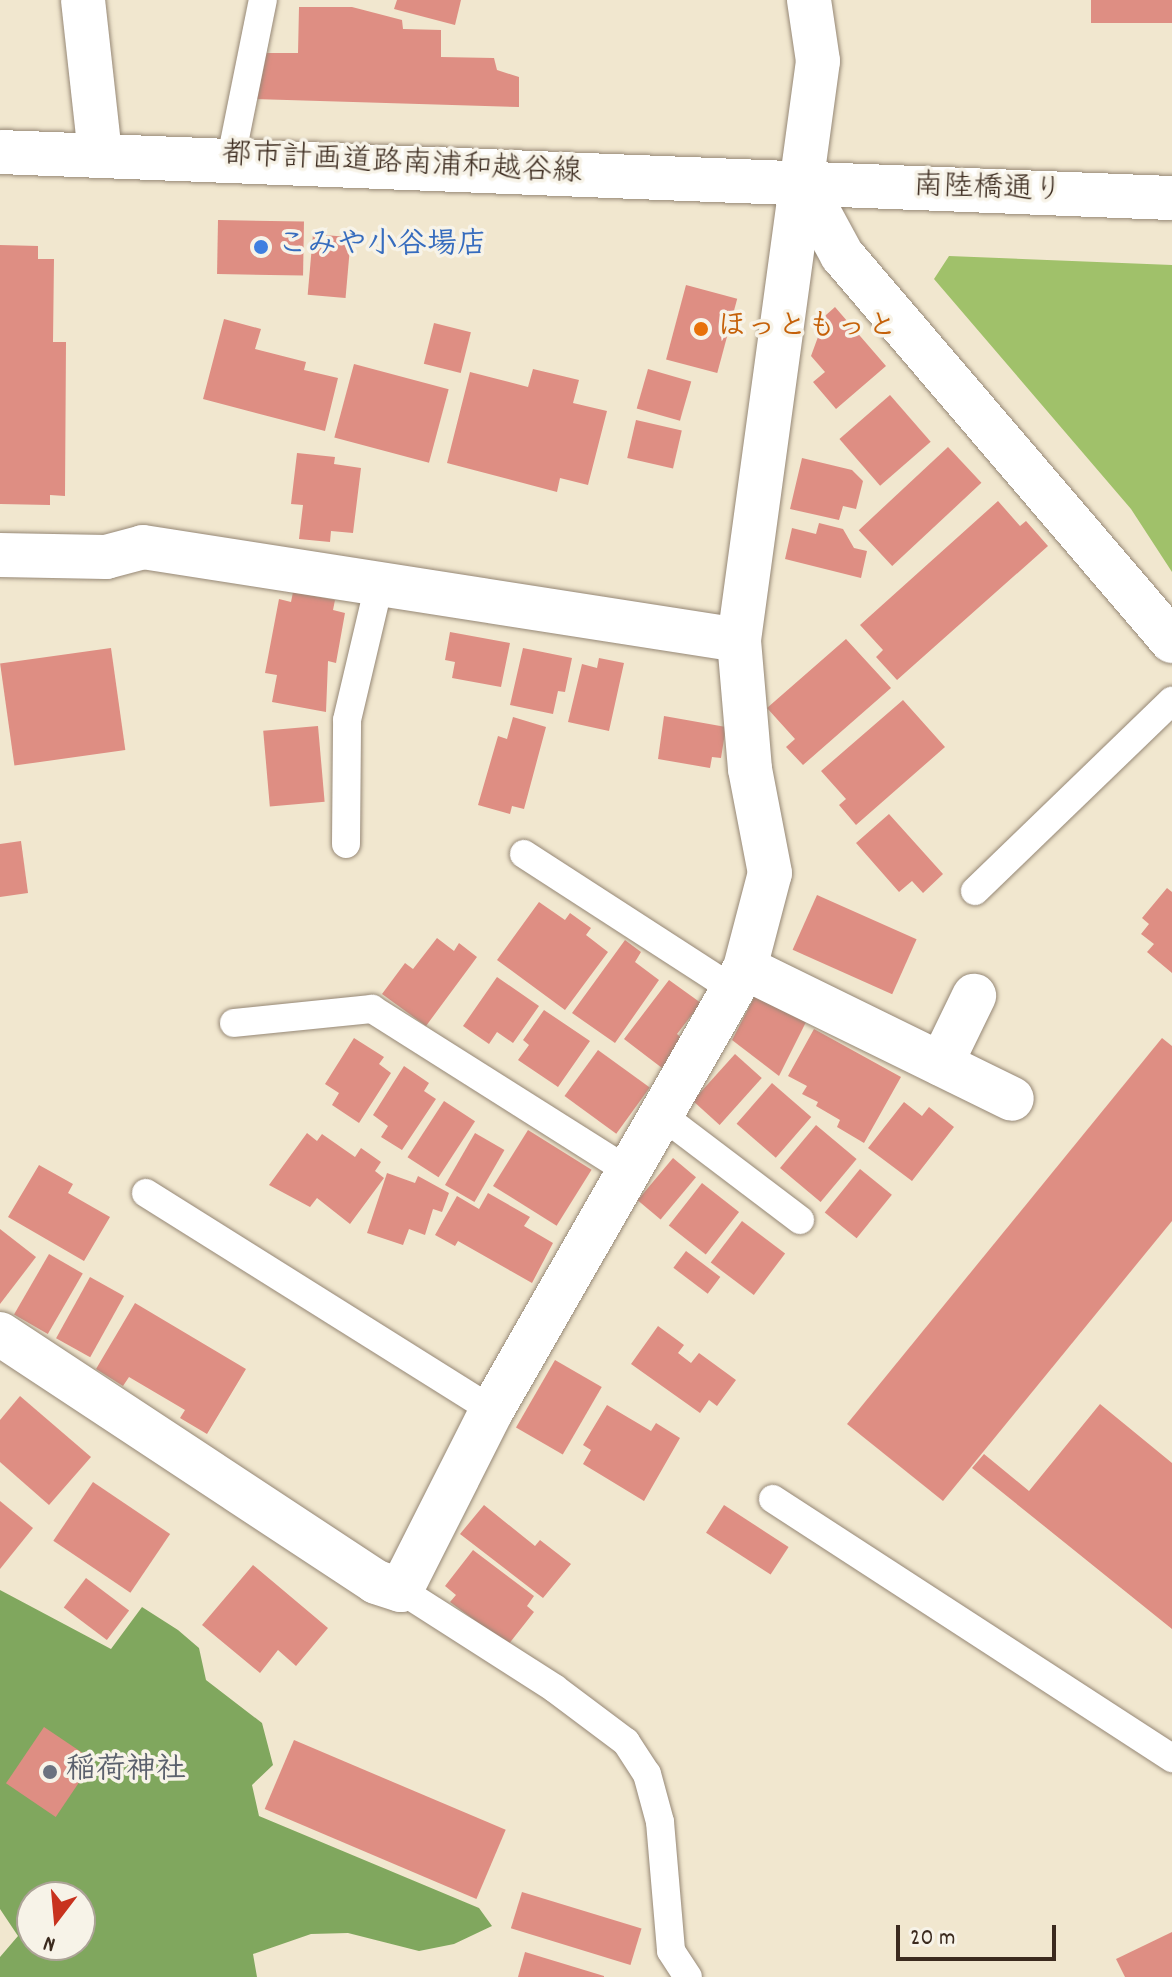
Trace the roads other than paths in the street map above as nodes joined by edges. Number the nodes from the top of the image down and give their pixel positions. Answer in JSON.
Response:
{"nodes":[{"id":1,"x":83,"y":0,"type":"edge"},
{"id":2,"x":263,"y":0,"type":"edge"},
{"id":3,"x":809,"y":0,"type":"edge"},
{"id":4,"x":0,"y":152,"type":"edge"},
{"id":5,"x":100,"y":154,"type":"junction"},
{"id":6,"x":231,"y":158,"type":"junction"},
{"id":7,"x":804,"y":185,"type":"junction"},
{"id":8,"x":1172,"y":198,"type":"edge"},
{"id":9,"x":0,"y":555,"type":"edge"},
{"id":10,"x":379,"y":585,"type":"junction"},
{"id":11,"x":1163,"y":622,"type":"edge"},
{"id":12,"x":739,"y":640,"type":"junction"},
{"id":13,"x":1172,"y":701,"type":"edge"},
{"id":14,"x":346,"y":844,"type":"dead end"},
{"id":15,"x":524,"y":854,"type":"dead end"},
{"id":16,"x":975,"y":891,"type":"dead end"},
{"id":17,"x":740,"y":979,"type":"junction"},
{"id":18,"x":974,"y":996,"type":"dead end"},
{"id":19,"x":234,"y":1023,"type":"dead end"},
{"id":20,"x":941,"y":1064,"type":"junction"},
{"id":21,"x":1012,"y":1099,"type":"dead end"},
{"id":22,"x":663,"y":1116,"type":"junction"},
{"id":23,"x":628,"y":1171,"type":"junction"},
{"id":24,"x":146,"y":1193,"type":"dead end"},
{"id":25,"x":800,"y":1220,"type":"dead end"},
{"id":26,"x":0,"y":1334,"type":"edge"},
{"id":27,"x":492,"y":1410,"type":"junction"},
{"id":28,"x":773,"y":1499,"type":"dead end"},
{"id":29,"x":401,"y":1590,"type":"junction"},
{"id":30,"x":1172,"y":1758,"type":"edge"},
{"id":31,"x":688,"y":1977,"type":"edge"}],
"edges":[{"from":1,"to":5,"type":"street"},
{"from":2,"to":6,"type":"lane"},
{"from":3,"to":7,"type":"street"},
{"from":4,"to":5,"type":"street","name":"都市計画道路南浦和越谷線"},
{"from":5,"to":6,"type":"street","name":"都市計画道路南浦和越谷線"},
{"from":6,"to":7,"type":"street","name":"都市計画道路南浦和越谷線"},
{"from":7,"to":8,"type":"street","name":"南陸橋通り"},
{"from":7,"to":11,"type":"street"},
{"from":7,"to":12,"type":"street"},
{"from":9,"to":10,"type":"street"},
{"from":10,"to":12,"type":"street"},
{"from":10,"to":14,"type":"lane"},
{"from":12,"to":17,"type":"street"},
{"from":13,"to":16,"type":"lane"},
{"from":15,"to":17,"type":"lane"},
{"from":17,"to":20,"type":"street"},
{"from":17,"to":22,"type":"street"},
{"from":18,"to":20,"type":"street"},
{"from":19,"to":23,"type":"lane"},
{"from":20,"to":21,"type":"street"},
{"from":22,"to":23,"type":"street"},
{"from":22,"to":25,"type":"lane"},
{"from":23,"to":27,"type":"street"},
{"from":24,"to":27,"type":"lane"},
{"from":26,"to":29,"type":"street"},
{"from":27,"to":29,"type":"street"},
{"from":28,"to":30,"type":"lane"},
{"from":29,"to":31,"type":"lane"}]}
